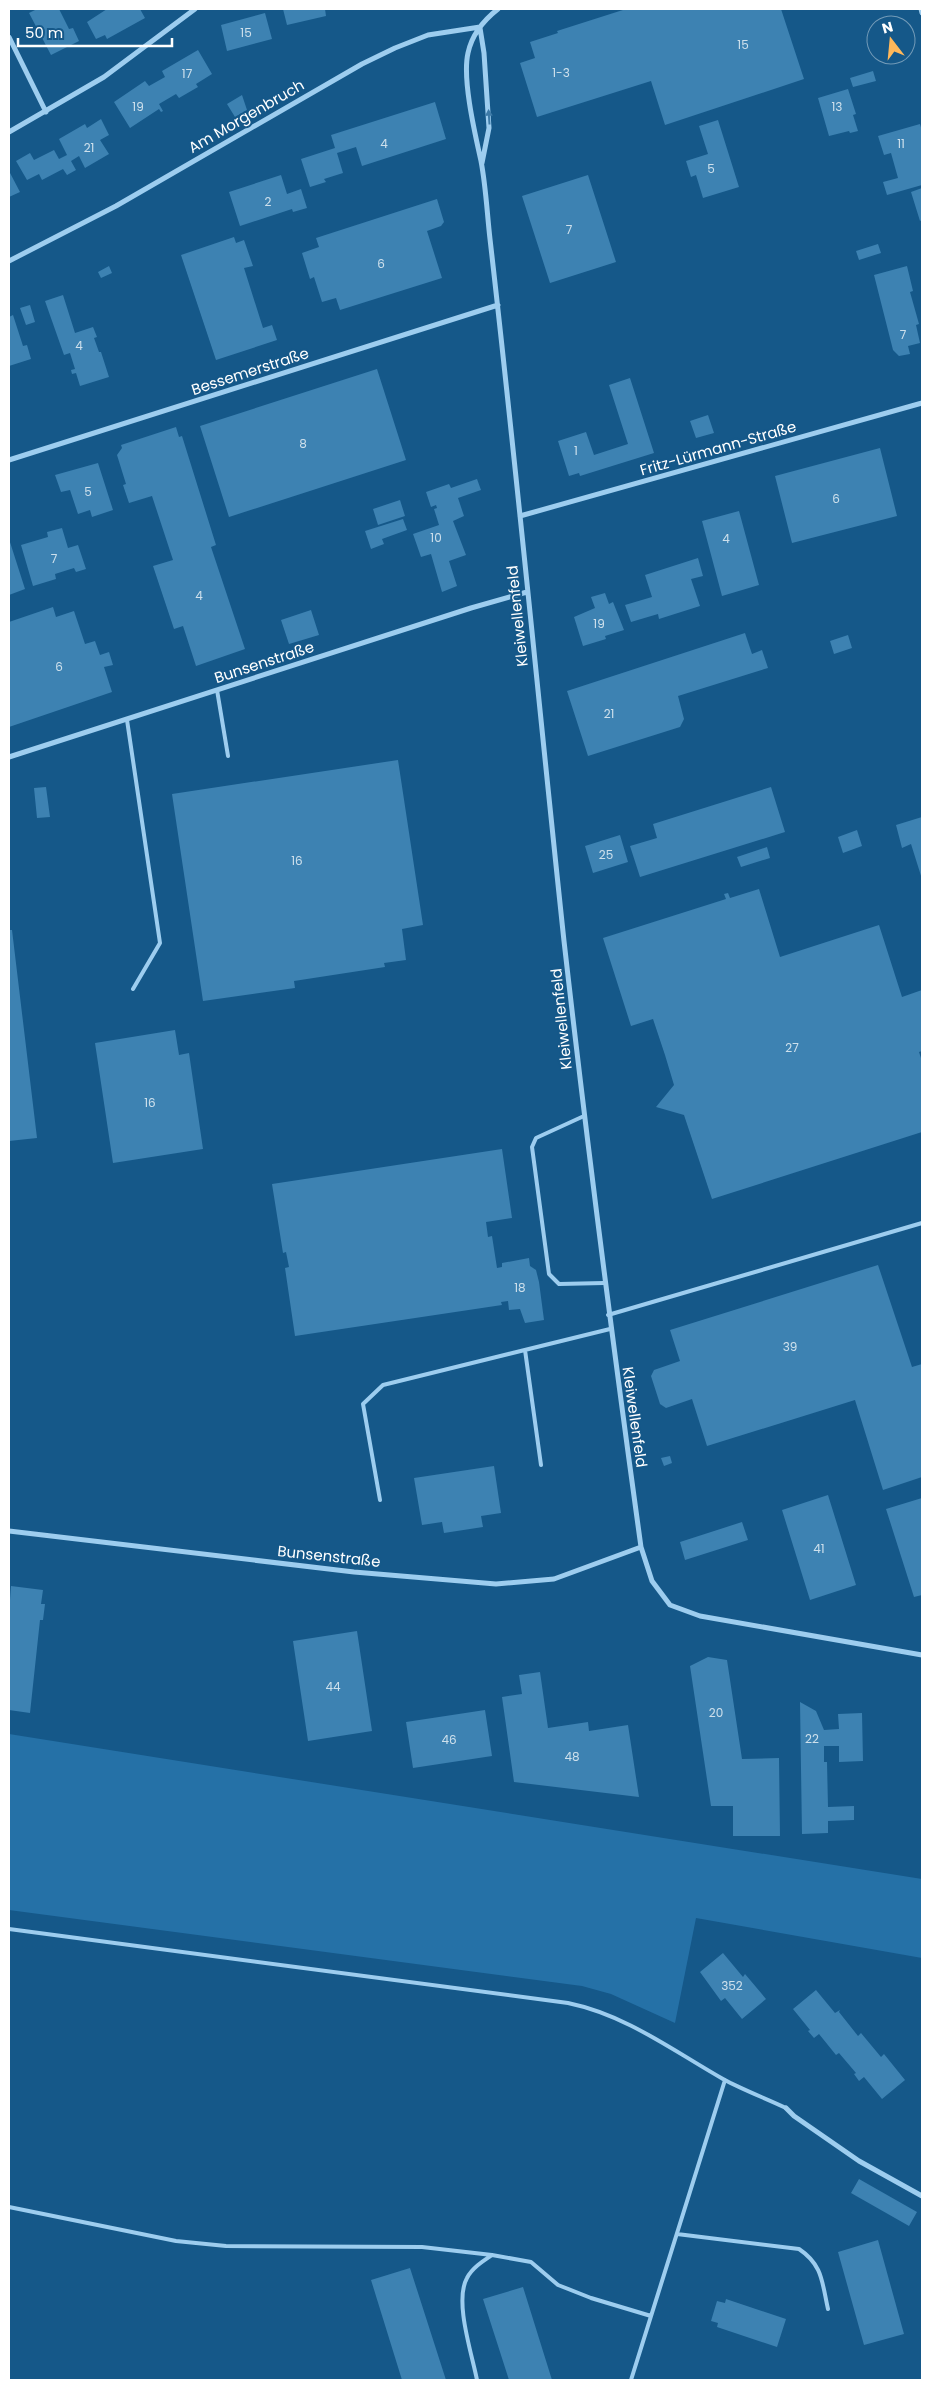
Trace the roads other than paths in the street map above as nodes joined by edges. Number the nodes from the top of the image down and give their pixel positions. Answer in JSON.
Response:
{"nodes":[{"id":1,"x":195,"y":9,"type":"edge"},
{"id":2,"x":498,"y":9,"type":"edge"},
{"id":3,"x":920,"y":9,"type":"edge"},
{"id":4,"x":922,"y":12,"type":"edge"},
{"id":5,"x":480,"y":27,"type":"junction"},
{"id":6,"x":9,"y":37,"type":"edge"},
{"id":7,"x":46,"y":112,"type":"junction"},
{"id":8,"x":9,"y":132,"type":"edge"},
{"id":9,"x":482,"y":165,"type":"junction"},
{"id":10,"x":9,"y":261,"type":"edge"},
{"id":11,"x":498,"y":305,"type":"junction"},
{"id":12,"x":922,"y":404,"type":"edge"},
{"id":13,"x":9,"y":460,"type":"edge"},
{"id":14,"x":520,"y":516,"type":"junction"},
{"id":15,"x":527,"y":592,"type":"junction"},
{"id":16,"x":217,"y":690,"type":"junction"},
{"id":17,"x":127,"y":720,"type":"junction"},
{"id":18,"x":228,"y":756,"type":"dead end"},
{"id":19,"x":9,"y":758,"type":"edge"},
{"id":20,"x":133,"y":989,"type":"dead end"},
{"id":21,"x":584,"y":1116,"type":"junction"},
{"id":22,"x":922,"y":1223,"type":"edge"},
{"id":23,"x":604,"y":1283,"type":"junction"},
{"id":24,"x":608,"y":1315,"type":"junction"},
{"id":25,"x":610,"y":1329,"type":"junction"},
{"id":26,"x":525,"y":1350,"type":"junction"},
{"id":27,"x":541,"y":1465,"type":"dead end"},
{"id":28,"x":380,"y":1500,"type":"dead end"},
{"id":29,"x":9,"y":1531,"type":"edge"},
{"id":30,"x":641,"y":1547,"type":"junction"},
{"id":31,"x":922,"y":1655,"type":"edge"},
{"id":32,"x":9,"y":1929,"type":"edge"},
{"id":33,"x":725,"y":2080,"type":"junction"},
{"id":34,"x":786,"y":2108,"type":"joint"},
{"id":35,"x":922,"y":2196,"type":"edge"},
{"id":36,"x":9,"y":2207,"type":"edge"},
{"id":37,"x":676,"y":2234,"type":"junction"},
{"id":38,"x":492,"y":2254,"type":"junction"},
{"id":39,"x":828,"y":2309,"type":"dead end"},
{"id":40,"x":651,"y":2316,"type":"junction"},
{"id":41,"x":477,"y":2380,"type":"edge"},
{"id":42,"x":631,"y":2380,"type":"edge"}],
"edges":[{"from":1,"to":7,"type":"street"},
{"from":2,"to":5,"type":"street"},
{"from":3,"to":4,"type":"street"},
{"from":9,"to":5,"type":"street","name":"Kleiwellenfeld","one_way":true},
{"from":5,"to":9,"type":"street","name":"Kleiwellenfeld"},
{"from":5,"to":10,"type":"street","name":"Am Morgenbruch"},
{"from":6,"to":7,"type":"street"},
{"from":7,"to":8,"type":"street"},
{"from":9,"to":11,"type":"street","name":"Kleiwellenfeld"},
{"from":11,"to":13,"type":"street","name":"Bessemerstraße"},
{"from":11,"to":14,"type":"street","name":"Kleiwellenfeld"},
{"from":12,"to":14,"type":"street","name":"Fritz-Lürmann-Straße"},
{"from":14,"to":15,"type":"street","name":"Kleiwellenfeld"},
{"from":15,"to":16,"type":"street","name":"Bunsenstraße"},
{"from":15,"to":21,"type":"street","name":"Kleiwellenfeld"},
{"from":16,"to":17,"type":"street","name":"Bunsenstraße"},
{"from":16,"to":18,"type":"lane"},
{"from":17,"to":19,"type":"street","name":"Bunsenstraße"},
{"from":17,"to":20,"type":"lane"},
{"from":21,"to":23,"type":"street","name":"Kleiwellenfeld"},
{"from":21,"to":23,"type":"lane"},
{"from":22,"to":24,"type":"lane"},
{"from":23,"to":24,"type":"street","name":"Kleiwellenfeld"},
{"from":24,"to":25,"type":"street","name":"Kleiwellenfeld"},
{"from":25,"to":26,"type":"lane"},
{"from":25,"to":30,"type":"street","name":"Kleiwellenfeld"},
{"from":26,"to":27,"type":"lane"},
{"from":26,"to":28,"type":"lane"},
{"from":29,"to":30,"type":"street","name":"Bunsenstraße"},
{"from":30,"to":31,"type":"street","name":"Kleiwellenfeld"},
{"from":32,"to":33,"type":"lane"},
{"from":33,"to":34,"type":"lane"},
{"from":33,"to":37,"type":"lane"},
{"from":34,"to":35,"type":"street"},
{"from":36,"to":38,"type":"lane"},
{"from":37,"to":39,"type":"lane"},
{"from":37,"to":40,"type":"lane"},
{"from":38,"to":40,"type":"lane"},
{"from":38,"to":41,"type":"lane"},
{"from":40,"to":42,"type":"lane"}]}
